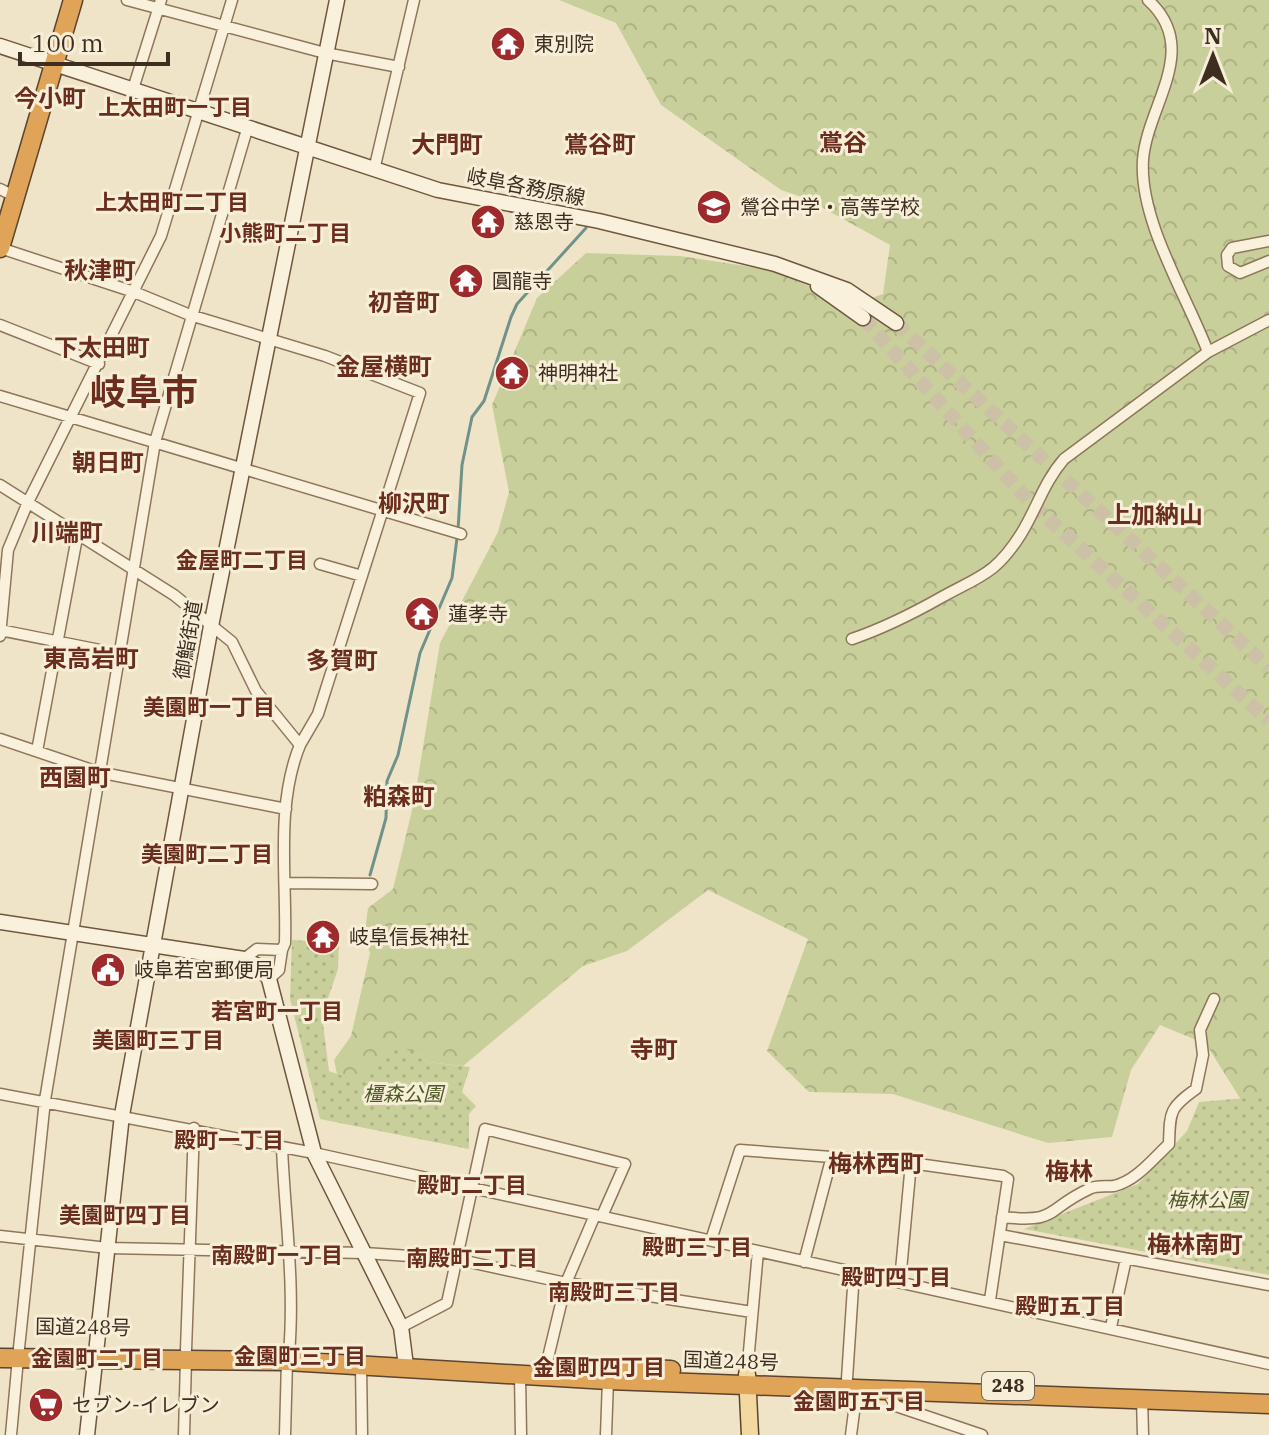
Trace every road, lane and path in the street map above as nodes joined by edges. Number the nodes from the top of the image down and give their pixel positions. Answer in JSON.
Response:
{"nodes":[{"id":1,"x":63,"y":0,"type":"edge"},
{"id":2,"x":73,"y":0,"type":"edge"},
{"id":3,"x":127,"y":0,"type":"edge"},
{"id":4,"x":232,"y":0,"type":"edge"},
{"id":5,"x":337,"y":0,"type":"edge"},
{"id":6,"x":414,"y":0,"type":"edge"},
{"id":7,"x":1148,"y":0,"type":"edge"},
{"id":8,"x":160,"y":5,"type":"edge"},
{"id":9,"x":224,"y":27,"type":"junction"},
{"id":10,"x":0,"y":46,"type":"edge"},
{"id":11,"x":325,"y":53,"type":"junction"},
{"id":12,"x":50,"y":62,"type":"junction"},
{"id":13,"x":399,"y":67,"type":"junction"},
{"id":14,"x":133,"y":89,"type":"junction"},
{"id":15,"x":200,"y":110,"type":"junction"},
{"id":16,"x":248,"y":126,"type":"junction"},
{"id":17,"x":306,"y":144,"type":"junction"},
{"id":18,"x":374,"y":170,"type":"junction"},
{"id":19,"x":3,"y":191,"type":"edge"},
{"id":20,"x":0,"y":211,"type":"edge"},
{"id":21,"x":1269,"y":241,"type":"edge"},
{"id":22,"x":0,"y":248,"type":"edge"},
{"id":23,"x":1269,"y":261,"type":"edge"},
{"id":24,"x":775,"y":264,"type":"junction"},
{"id":25,"x":134,"y":292,"type":"junction"},
{"id":26,"x":190,"y":315,"type":"junction"},
{"id":27,"x":863,"y":318,"type":"tunnel mouth"},
{"id":28,"x":1269,"y":320,"type":"edge"},
{"id":29,"x":896,"y":323,"type":"tunnel mouth"},
{"id":30,"x":0,"y":325,"type":"edge"},
{"id":31,"x":267,"y":339,"type":"junction"},
{"id":32,"x":1208,"y":352,"type":"junction"},
{"id":33,"x":99,"y":364,"type":"junction"},
{"id":34,"x":0,"y":396,"type":"edge"},
{"id":35,"x":70,"y":416,"type":"junction"},
{"id":36,"x":155,"y":442,"type":"junction"},
{"id":37,"x":242,"y":466,"type":"junction"},
{"id":38,"x":0,"y":485,"type":"edge"},
{"id":39,"x":28,"y":502,"type":"junction"},
{"id":40,"x":383,"y":512,"type":"junction"},
{"id":41,"x":78,"y":532,"type":"junction"},
{"id":42,"x":461,"y":534,"type":"dead end"},
{"id":43,"x":320,"y":564,"type":"dead end"},
{"id":44,"x":132,"y":570,"type":"junction"},
{"id":45,"x":362,"y":576,"type":"junction"},
{"id":46,"x":211,"y":626,"type":"junction"},
{"id":47,"x":0,"y":632,"type":"edge"},
{"id":48,"x":852,"y":639,"type":"dead end"},
{"id":49,"x":59,"y":642,"type":"junction"},
{"id":50,"x":120,"y":654,"type":"junction"},
{"id":51,"x":0,"y":739,"type":"edge"},
{"id":52,"x":300,"y":745,"type":"junction"},
{"id":53,"x":37,"y":751,"type":"junction"},
{"id":54,"x":98,"y":772,"type":"junction"},
{"id":55,"x":182,"y":788,"type":"junction"},
{"id":56,"x":286,"y":809,"type":"junction"},
{"id":57,"x":287,"y":883,"type":"junction"},
{"id":58,"x":372,"y":884,"type":"dead end"},
{"id":59,"x":0,"y":922,"type":"edge"},
{"id":60,"x":73,"y":933,"type":"junction"},
{"id":61,"x":153,"y":947,"type":"junction"},
{"id":62,"x":282,"y":950,"type":"junction"},
{"id":63,"x":244,"y":959,"type":"junction"},
{"id":64,"x":269,"y":979,"type":"junction"},
{"id":65,"x":1214,"y":999,"type":"dead end"},
{"id":66,"x":0,"y":1094,"type":"edge"},
{"id":67,"x":45,"y":1100,"type":"junction"},
{"id":68,"x":122,"y":1115,"type":"junction"},
{"id":69,"x":194,"y":1128,"type":"junction"},
{"id":70,"x":282,"y":1148,"type":"junction"},
{"id":71,"x":314,"y":1153,"type":"junction"},
{"id":72,"x":832,"y":1156,"type":"junction"},
{"id":73,"x":911,"y":1163,"type":"junction"},
{"id":74,"x":473,"y":1188,"type":"junction"},
{"id":75,"x":599,"y":1215,"type":"junction"},
{"id":76,"x":1002,"y":1217,"type":"junction"},
{"id":77,"x":1000,"y":1235,"type":"junction"},
{"id":78,"x":0,"y":1236,"type":"edge"},
{"id":79,"x":31,"y":1239,"type":"junction"},
{"id":80,"x":711,"y":1240,"type":"junction"},
{"id":81,"x":108,"y":1248,"type":"junction"},
{"id":82,"x":190,"y":1249,"type":"junction"},
{"id":83,"x":286,"y":1251,"type":"junction"},
{"id":84,"x":758,"y":1251,"type":"junction"},
{"id":85,"x":364,"y":1253,"type":"junction"},
{"id":86,"x":456,"y":1259,"type":"junction"},
{"id":87,"x":1126,"y":1259,"type":"junction"},
{"id":88,"x":804,"y":1262,"type":"junction"},
{"id":89,"x":854,"y":1272,"type":"junction"},
{"id":90,"x":900,"y":1281,"type":"junction"},
{"id":91,"x":566,"y":1283,"type":"junction"},
{"id":92,"x":1269,"y":1285,"type":"edge"},
{"id":93,"x":990,"y":1300,"type":"junction"},
{"id":94,"x":752,"y":1312,"type":"junction"},
{"id":95,"x":401,"y":1327,"type":"junction"},
{"id":96,"x":1111,"y":1327,"type":"junction"},
{"id":97,"x":9,"y":1353,"type":"edge"},
{"id":98,"x":96,"y":1354,"type":"junction"},
{"id":99,"x":186,"y":1355,"type":"junction"},
{"id":100,"x":288,"y":1357,"type":"junction"},
{"id":101,"x":406,"y":1362,"type":"junction"},
{"id":102,"x":1269,"y":1364,"type":"edge"},
{"id":103,"x":361,"y":1365,"type":"junction"},
{"id":104,"x":546,"y":1366,"type":"junction"},
{"id":105,"x":520,"y":1375,"type":"junction"},
{"id":106,"x":608,"y":1380,"type":"junction"},
{"id":107,"x":747,"y":1380,"type":"junction"},
{"id":108,"x":852,"y":1384,"type":"junction"},
{"id":109,"x":886,"y":1390,"type":"junction"},
{"id":110,"x":1269,"y":1396,"type":"edge"},
{"id":111,"x":1142,"y":1398,"type":"junction"},
{"id":112,"x":1269,"y":1404,"type":"edge"},
{"id":113,"x":11,"y":1435,"type":"edge"},
{"id":114,"x":87,"y":1435,"type":"edge"},
{"id":115,"x":184,"y":1435,"type":"edge"},
{"id":116,"x":285,"y":1435,"type":"edge"},
{"id":117,"x":362,"y":1435,"type":"edge"},
{"id":118,"x":521,"y":1435,"type":"edge"},
{"id":119,"x":606,"y":1435,"type":"edge"},
{"id":120,"x":747,"y":1435,"type":"edge"},
{"id":121,"x":851,"y":1435,"type":"edge"},
{"id":122,"x":982,"y":1435,"type":"edge"},
{"id":123,"x":1143,"y":1435,"type":"edge"}],
"edges":[{"from":1,"to":12,"type":"highway"},
{"from":2,"to":12,"type":"highway"},
{"from":3,"to":8,"type":"street"},
{"from":4,"to":9,"type":"street"},
{"from":5,"to":11,"type":"street","name":"御鮨街道"},
{"from":6,"to":13,"type":"street"},
{"from":7,"to":32,"type":"street"},
{"from":8,"to":9,"type":"street"},
{"from":8,"to":14,"type":"street"},
{"from":9,"to":11,"type":"street"},
{"from":9,"to":15,"type":"street"},
{"from":10,"to":12,"type":"street","name":"岐阜各務原線"},
{"from":11,"to":13,"type":"street"},
{"from":11,"to":17,"type":"street","name":"御鮨街道"},
{"from":12,"to":14,"type":"street","name":"岐阜各務原線"},
{"from":12,"to":19,"type":"highway"},
{"from":12,"to":22,"type":"highway"},
{"from":13,"to":18,"type":"street"},
{"from":14,"to":15,"type":"street","name":"岐阜各務原線"},
{"from":15,"to":16,"type":"street","name":"岐阜各務原線"},
{"from":15,"to":25,"type":"street"},
{"from":16,"to":17,"type":"street","name":"岐阜各務原線"},
{"from":16,"to":26,"type":"street"},
{"from":17,"to":18,"type":"street","name":"岐阜各務原線"},
{"from":17,"to":31,"type":"street","name":"御鮨街道"},
{"from":18,"to":24,"type":"street","name":"岐阜各務原線"},
{"from":19,"to":20,"type":"highway"},
{"from":21,"to":23,"type":"street"},
{"from":22,"to":25,"type":"street"},
{"from":24,"to":27,"type":"street","name":"岐阜各務原線"},
{"from":24,"to":29,"type":"street","name":"岐阜各務原線"},
{"from":25,"to":26,"type":"street"},
{"from":25,"to":33,"type":"street"},
{"from":26,"to":31,"type":"street"},
{"from":26,"to":36,"type":"street"},
{"from":28,"to":32,"type":"street"},
{"from":30,"to":33,"type":"street"},
{"from":31,"to":37,"type":"street","name":"御鮨街道"},
{"from":31,"to":40,"type":"street"},
{"from":32,"to":48,"type":"street"},
{"from":33,"to":35,"type":"street"},
{"from":34,"to":35,"type":"street"},
{"from":35,"to":36,"type":"street"},
{"from":35,"to":39,"type":"street"},
{"from":36,"to":37,"type":"street"},
{"from":36,"to":44,"type":"street"},
{"from":37,"to":40,"type":"street"},
{"from":37,"to":46,"type":"street","name":"御鮨街道"},
{"from":38,"to":39,"type":"street"},
{"from":39,"to":41,"type":"street"},
{"from":39,"to":47,"type":"street"},
{"from":40,"to":42,"type":"street"},
{"from":40,"to":45,"type":"street"},
{"from":41,"to":44,"type":"street"},
{"from":41,"to":49,"type":"street"},
{"from":43,"to":45,"type":"street"},
{"from":44,"to":46,"type":"street"},
{"from":44,"to":50,"type":"street"},
{"from":45,"to":52,"type":"street"},
{"from":46,"to":52,"type":"street"},
{"from":46,"to":55,"type":"street","name":"御鮨街道"},
{"from":47,"to":49,"type":"street"},
{"from":49,"to":50,"type":"street"},
{"from":49,"to":53,"type":"street"},
{"from":50,"to":54,"type":"street"},
{"from":51,"to":53,"type":"street"},
{"from":52,"to":56,"type":"street"},
{"from":53,"to":54,"type":"street"},
{"from":54,"to":55,"type":"street"},
{"from":54,"to":60,"type":"street"},
{"from":55,"to":56,"type":"street"},
{"from":55,"to":61,"type":"street","name":"御鮨街道"},
{"from":56,"to":57,"type":"street"},
{"from":57,"to":58,"type":"street"},
{"from":57,"to":62,"type":"street"},
{"from":59,"to":60,"type":"street"},
{"from":60,"to":61,"type":"street"},
{"from":60,"to":67,"type":"street"},
{"from":61,"to":63,"type":"street"},
{"from":61,"to":68,"type":"street","name":"御鮨街道"},
{"from":62,"to":63,"type":"street"},
{"from":62,"to":64,"type":"street"},
{"from":63,"to":64,"type":"street"},
{"from":64,"to":71,"type":"street"},
{"from":65,"to":76,"type":"street"},
{"from":66,"to":67,"type":"street"},
{"from":67,"to":68,"type":"street"},
{"from":67,"to":79,"type":"street"},
{"from":68,"to":69,"type":"street"},
{"from":68,"to":81,"type":"street","name":"御鮨街道"},
{"from":69,"to":70,"type":"street"},
{"from":69,"to":82,"type":"street"},
{"from":70,"to":71,"type":"street"},
{"from":70,"to":83,"type":"street"},
{"from":71,"to":74,"type":"street"},
{"from":71,"to":85,"type":"street"},
{"from":72,"to":73,"type":"street"},
{"from":72,"to":80,"type":"street"},
{"from":72,"to":88,"type":"street"},
{"from":73,"to":76,"type":"street"},
{"from":73,"to":90,"type":"street"},
{"from":74,"to":75,"type":"street"},
{"from":74,"to":75,"type":"street"},
{"from":74,"to":86,"type":"street"},
{"from":75,"to":80,"type":"street"},
{"from":75,"to":91,"type":"street"},
{"from":76,"to":77,"type":"street"},
{"from":77,"to":87,"type":"street"},
{"from":77,"to":93,"type":"street"},
{"from":78,"to":79,"type":"street"},
{"from":79,"to":81,"type":"street"},
{"from":79,"to":97,"type":"street"},
{"from":80,"to":84,"type":"street"},
{"from":81,"to":82,"type":"street"},
{"from":81,"to":98,"type":"street","name":"御鮨街道"},
{"from":82,"to":83,"type":"street"},
{"from":82,"to":99,"type":"street"},
{"from":83,"to":85,"type":"street"},
{"from":83,"to":100,"type":"street"},
{"from":84,"to":88,"type":"street"},
{"from":84,"to":94,"type":"street"},
{"from":85,"to":86,"type":"street"},
{"from":85,"to":95,"type":"street"},
{"from":86,"to":91,"type":"street"},
{"from":86,"to":95,"type":"street"},
{"from":87,"to":92,"type":"street"},
{"from":87,"to":96,"type":"street"},
{"from":88,"to":89,"type":"street"},
{"from":89,"to":90,"type":"street"},
{"from":89,"to":108,"type":"street"},
{"from":90,"to":93,"type":"street"},
{"from":91,"to":94,"type":"street"},
{"from":91,"to":104,"type":"street"},
{"from":93,"to":96,"type":"street"},
{"from":94,"to":107,"type":"street"},
{"from":95,"to":101,"type":"street"},
{"from":96,"to":102,"type":"street"},
{"from":97,"to":98,"type":"highway","name":"国道248号","number":"248"},
{"from":97,"to":113,"type":"street"},
{"from":98,"to":99,"type":"highway","name":"国道248号","number":"248"},
{"from":98,"to":114,"type":"street","name":"御鮨街道"},
{"from":99,"to":100,"type":"highway","name":"国道248号","number":"248"},
{"from":99,"to":115,"type":"street"},
{"from":100,"to":101,"type":"highway","name":"国道248号","number":"248"},
{"from":100,"to":103,"type":"highway","name":"国道248号","number":"248"},
{"from":100,"to":116,"type":"street"},
{"from":101,"to":103,"type":"highway","name":"国道248号","number":"248"},
{"from":101,"to":104,"type":"highway","name":"国道248号","number":"248"},
{"from":101,"to":105,"type":"highway","name":"国道248号","number":"248"},
{"from":103,"to":117,"type":"street"},
{"from":104,"to":107,"type":"highway","name":"国道248号","number":"248"},
{"from":105,"to":106,"type":"highway","name":"国道248号","number":"248"},
{"from":105,"to":118,"type":"street"},
{"from":106,"to":107,"type":"highway","name":"国道248号","number":"248"},
{"from":106,"to":119,"type":"street"},
{"from":107,"to":108,"type":"highway","name":"国道248号","number":"248"},
{"from":107,"to":120,"type":"main road"},
{"from":108,"to":109,"type":"highway","name":"国道248号","number":"248"},
{"from":108,"to":110,"type":"highway","name":"国道248号","number":"248"},
{"from":108,"to":121,"type":"street"},
{"from":109,"to":111,"type":"highway","name":"国道248号","number":"248"},
{"from":109,"to":122,"type":"street"},
{"from":111,"to":112,"type":"highway","name":"国道248号","number":"248"},
{"from":111,"to":123,"type":"street"}]}
